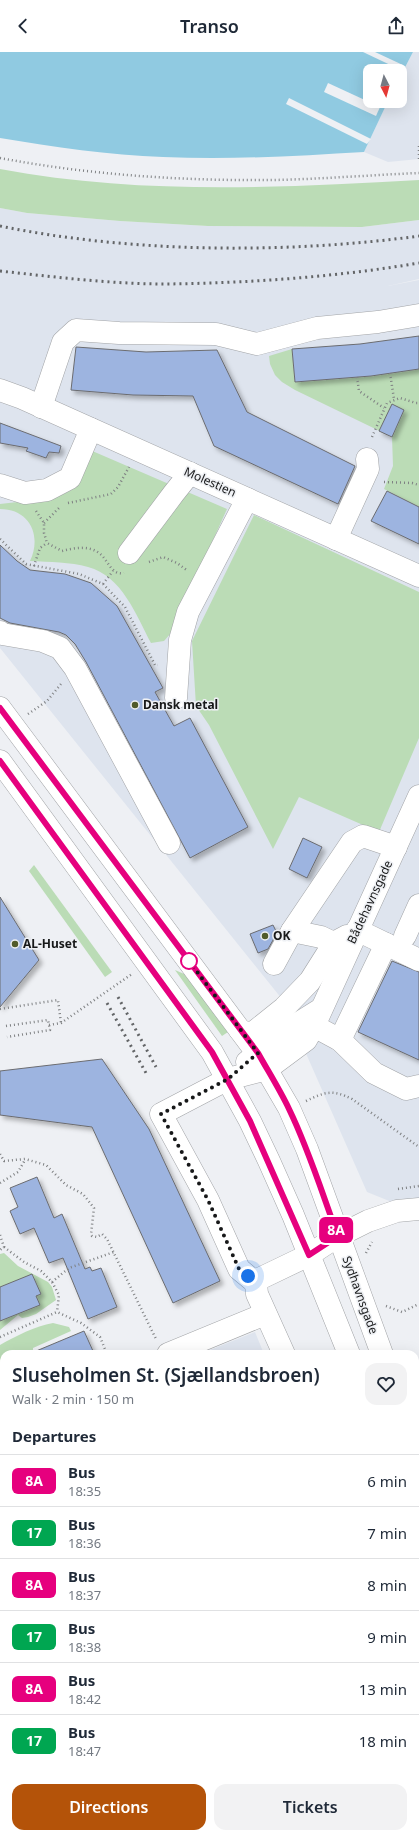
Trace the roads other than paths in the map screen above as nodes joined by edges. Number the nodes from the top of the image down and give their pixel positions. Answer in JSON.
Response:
{"nodes":[{"id":1,"x":419,"y":315,"type":"edge"},
{"id":2,"x":0,"y":390,"type":"edge"},
{"id":3,"x":41,"y":407,"type":"junction"},
{"id":4,"x":91,"y":429,"type":"junction"},
{"id":5,"x":367,"y":459,"type":"dead end"},
{"id":6,"x":190,"y":474,"type":"junction"},
{"id":7,"x":0,"y":485,"type":"edge"},
{"id":8,"x":247,"y":499,"type":"junction"},
{"id":9,"x":336,"y":539,"type":"junction"},
{"id":10,"x":135,"y":563,"type":"road end"},
{"id":11,"x":419,"y":576,"type":"edge"},
{"id":12,"x":0,"y":632,"type":"edge"},
{"id":13,"x":176,"y":698,"type":"dead end"},
{"id":14,"x":0,"y":708,"type":"edge"},
{"id":15,"x":0,"y":761,"type":"edge"},
{"id":16,"x":417,"y":808,"type":"edge"},
{"id":17,"x":170,"y":843,"type":"dead end"},
{"id":18,"x":396,"y":847,"type":"junction"},
{"id":19,"x":419,"y":905,"type":"edge"},
{"id":20,"x":292,"y":931,"type":"junction"},
{"id":21,"x":351,"y":935,"type":"junction"},
{"id":22,"x":403,"y":941,"type":"edge"},
{"id":23,"x":419,"y":960,"type":"edge"},
{"id":24,"x":274,"y":964,"type":"dead end"},
{"id":25,"x":318,"y":1017,"type":"junction"},
{"id":26,"x":240,"y":1030,"type":"junction"},
{"id":27,"x":340,"y":1040,"type":"junction"},
{"id":28,"x":262,"y":1061,"type":"junction"},
{"id":29,"x":228,"y":1079,"type":"junction"},
{"id":30,"x":419,"y":1086,"type":"edge"},
{"id":31,"x":419,"y":1209,"type":"edge"},
{"id":32,"x":338,"y":1236,"type":"junction"},
{"id":33,"x":309,"y":1255,"type":"junction"},
{"id":34,"x":256,"y":1283,"type":"junction"},
{"id":35,"x":265,"y":1314,"type":"junction"},
{"id":36,"x":162,"y":1347,"type":"edge"},
{"id":37,"x":282,"y":1350,"type":"edge"},
{"id":38,"x":347,"y":1350,"type":"edge"},
{"id":39,"x":381,"y":1350,"type":"edge"}],
"edges":[{"from":1,"to":3,"type":"street"},
{"from":2,"to":3,"type":"street","name":"Molestien"},
{"from":3,"to":4,"type":"street","name":"Molestien"},
{"from":4,"to":6,"type":"street","name":"Molestien"},
{"from":4,"to":7,"type":"street"},
{"from":5,"to":9,"type":"street"},
{"from":6,"to":8,"type":"street","name":"Molestien"},
{"from":6,"to":10,"type":"street"},
{"from":8,"to":9,"type":"street","name":"Molestien"},
{"from":8,"to":13,"type":"street"},
{"from":9,"to":11,"type":"street","name":"Molestien"},
{"from":12,"to":17,"type":"street"},
{"from":14,"to":26,"type":"street","name":"Sydhavnsgade"},
{"from":15,"to":29,"type":"street"},
{"from":16,"to":18,"type":"street","name":"Bådehavnsgade"},
{"from":18,"to":20,"type":"street"},
{"from":18,"to":21,"type":"street","name":"Bådehavnsgade"},
{"from":19,"to":22,"type":"street"},
{"from":20,"to":21,"type":"street"},
{"from":20,"to":24,"type":"street"},
{"from":21,"to":22,"type":"street"},
{"from":21,"to":25,"type":"street","name":"Bådehavnsgade"},
{"from":21,"to":26,"type":"street"},
{"from":22,"to":23,"type":"street"},
{"from":22,"to":27,"type":"street"},
{"from":25,"to":27,"type":"street"},
{"from":25,"to":28,"type":"street","name":"Bådehavnsgade"},
{"from":26,"to":28,"type":"street","name":"Sydhavnsgade"},
{"from":27,"to":30,"type":"street"},
{"from":28,"to":29,"type":"street","name":"Bådehavnsgade"},
{"from":28,"to":32,"type":"street","name":"Sydhavnsgade"},
{"from":29,"to":33,"type":"street"},
{"from":29,"to":34,"type":"street","name":"Bådehavnsgade"},
{"from":31,"to":32,"type":"street"},
{"from":32,"to":33,"type":"street"},
{"from":32,"to":39,"type":"street","name":"Sydhavnsgade"},
{"from":33,"to":34,"type":"street"},
{"from":33,"to":38,"type":"street"},
{"from":34,"to":35,"type":"street"},
{"from":35,"to":36,"type":"street"},
{"from":35,"to":37,"type":"street"}]}
